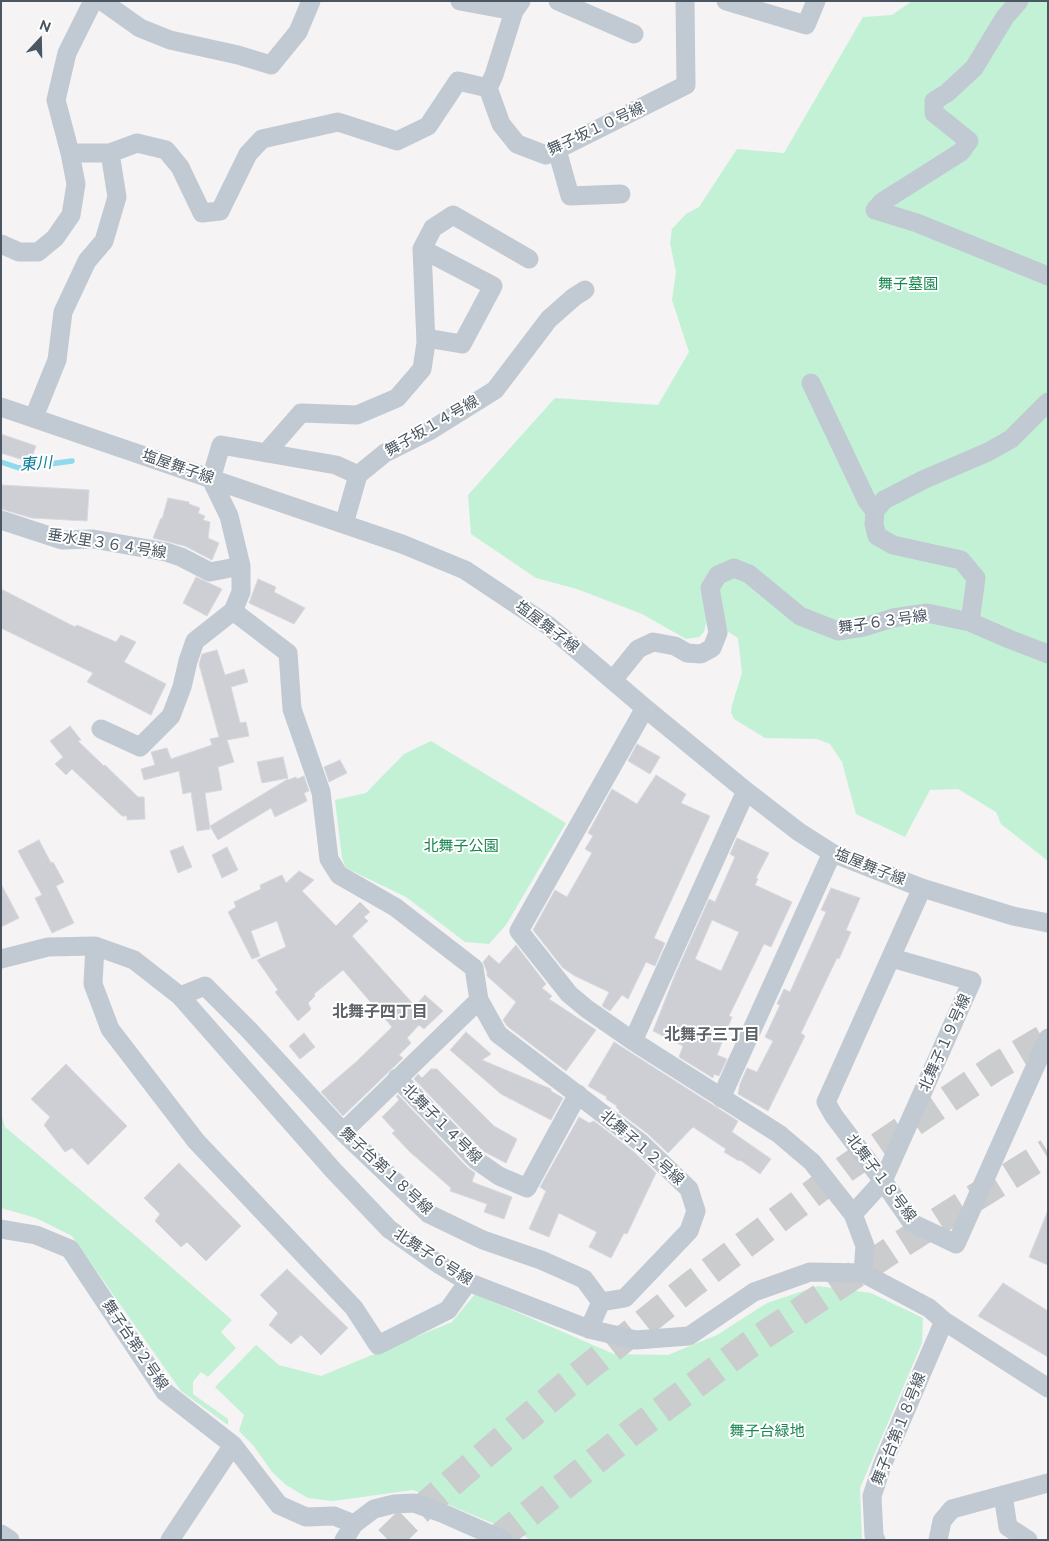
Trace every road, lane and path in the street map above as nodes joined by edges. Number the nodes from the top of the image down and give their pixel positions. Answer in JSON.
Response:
{"nodes":[{"id":1,"x":93,"y":1,"type":"edge"},
{"id":2,"x":102,"y":1,"type":"edge"},
{"id":3,"x":311,"y":1,"type":"edge"},
{"id":4,"x":460,"y":1,"type":"edge"},
{"id":5,"x":558,"y":1,"type":"edge"},
{"id":6,"x":685,"y":1,"type":"edge"},
{"id":7,"x":726,"y":1,"type":"edge"},
{"id":8,"x":816,"y":1,"type":"edge"},
{"id":9,"x":1019,"y":1,"type":"edge"},
{"id":10,"x":518,"y":6,"type":"edge"},
{"id":11,"x":634,"y":34,"type":"dead end"},
{"id":12,"x":488,"y":88,"type":"junction"},
{"id":13,"x":557,"y":150,"type":"junction"},
{"id":14,"x":70,"y":153,"type":"junction"},
{"id":15,"x":110,"y":153,"type":"junction"},
{"id":16,"x":621,"y":194,"type":"dead end"},
{"id":17,"x":1,"y":244,"type":"edge"},
{"id":18,"x":422,"y":249,"type":"junction"},
{"id":19,"x":529,"y":259,"type":"dead end"},
{"id":20,"x":1048,"y":276,"type":"edge"},
{"id":21,"x":586,"y":290,"type":"dead end"},
{"id":22,"x":426,"y":338,"type":"junction"},
{"id":23,"x":811,"y":384,"type":"dead end"},
{"id":24,"x":1048,"y":402,"type":"edge"},
{"id":25,"x":1,"y":407,"type":"edge"},
{"id":26,"x":34,"y":417,"type":"junction"},
{"id":27,"x":266,"y":453,"type":"junction"},
{"id":28,"x":358,"y":475,"type":"junction"},
{"id":29,"x":211,"y":478,"type":"junction"},
{"id":30,"x":875,"y":511,"type":"junction"},
{"id":31,"x":7,"y":522,"type":"edge"},
{"id":32,"x":344,"y":524,"type":"junction"},
{"id":33,"x":242,"y":566,"type":"junction"},
{"id":34,"x":232,"y":611,"type":"junction"},
{"id":35,"x":970,"y":622,"type":"junction"},
{"id":36,"x":1048,"y":654,"type":"edge"},
{"id":37,"x":613,"y":680,"type":"junction"},
{"id":38,"x":645,"y":708,"type":"junction"},
{"id":39,"x":101,"y":729,"type":"dead end"},
{"id":40,"x":746,"y":791,"type":"junction"},
{"id":41,"x":832,"y":853,"type":"junction"},
{"id":42,"x":922,"y":888,"type":"junction"},
{"id":43,"x":1048,"y":923,"type":"edge"},
{"id":44,"x":95,"y":946,"type":"junction"},
{"id":45,"x":892,"y":958,"type":"junction"},
{"id":46,"x":1,"y":959,"type":"edge"},
{"id":47,"x":180,"y":996,"type":"junction"},
{"id":48,"x":479,"y":1000,"type":"junction"},
{"id":49,"x":1048,"y":1038,"type":"edge"},
{"id":50,"x":633,"y":1041,"type":"junction"},
{"id":51,"x":397,"y":1078,"type":"junction"},
{"id":52,"x":578,"y":1094,"type":"junction"},
{"id":53,"x":721,"y":1098,"type":"junction"},
{"id":54,"x":343,"y":1132,"type":"junction"},
{"id":55,"x":883,"y":1181,"type":"junction"},
{"id":56,"x":853,"y":1214,"type":"junction"},
{"id":57,"x":1,"y":1229,"type":"edge"},
{"id":58,"x":863,"y":1273,"type":"junction"},
{"id":59,"x":468,"y":1282,"type":"junction"},
{"id":60,"x":601,"y":1302,"type":"junction"},
{"id":61,"x":944,"y":1321,"type":"junction"},
{"id":62,"x":589,"y":1329,"type":"junction"},
{"id":63,"x":1048,"y":1388,"type":"edge"},
{"id":64,"x":233,"y":1445,"type":"junction"},
{"id":65,"x":1048,"y":1483,"type":"edge"},
{"id":66,"x":1002,"y":1495,"type":"junction"},
{"id":67,"x":349,"y":1532,"type":"edge"},
{"id":68,"x":1,"y":1534,"type":"edge"},
{"id":69,"x":10,"y":1540,"type":"edge"},
{"id":70,"x":170,"y":1540,"type":"edge"},
{"id":71,"x":503,"y":1540,"type":"edge"},
{"id":72,"x":876,"y":1540,"type":"edge"},
{"id":73,"x":938,"y":1540,"type":"edge"},
{"id":74,"x":1028,"y":1540,"type":"edge"}],
"edges":[{"from":1,"to":14,"type":"street"},
{"from":2,"to":3,"type":"street"},
{"from":4,"to":10,"type":"street"},
{"from":5,"to":11,"type":"street"},
{"from":6,"to":13,"type":"street","name":"舞子坂１０号線"},
{"from":7,"to":8,"type":"street"},
{"from":9,"to":20,"type":"street"},
{"from":10,"to":12,"type":"street"},
{"from":12,"to":13,"type":"street","name":"舞子坂１０号線"},
{"from":12,"to":15,"type":"street"},
{"from":13,"to":16,"type":"street"},
{"from":14,"to":15,"type":"street"},
{"from":14,"to":17,"type":"street"},
{"from":15,"to":26,"type":"street"},
{"from":18,"to":19,"type":"street"},
{"from":18,"to":22,"type":"street"},
{"from":18,"to":22,"type":"street"},
{"from":21,"to":28,"type":"street","name":"舞子坂１４号線"},
{"from":22,"to":27,"type":"street"},
{"from":23,"to":30,"type":"street"},
{"from":24,"to":30,"type":"street"},
{"from":25,"to":26,"type":"street","name":"塩屋舞子線"},
{"from":26,"to":29,"type":"street","name":"塩屋舞子線"},
{"from":27,"to":28,"type":"street"},
{"from":27,"to":29,"type":"street"},
{"from":28,"to":32,"type":"street"},
{"from":29,"to":32,"type":"street","name":"塩屋舞子線"},
{"from":29,"to":33,"type":"street"},
{"from":30,"to":35,"type":"street"},
{"from":31,"to":33,"type":"street","name":"垂水里３６４号線"},
{"from":32,"to":37,"type":"street","name":"塩屋舞子線"},
{"from":33,"to":34,"type":"street"},
{"from":34,"to":39,"type":"street"},
{"from":34,"to":48,"type":"street"},
{"from":35,"to":36,"type":"street","name":"舞子６３号線"},
{"from":35,"to":37,"type":"street","name":"舞子６３号線"},
{"from":37,"to":38,"type":"street","name":"塩屋舞子線"},
{"from":38,"to":40,"type":"street","name":"塩屋舞子線"},
{"from":38,"to":50,"type":"street"},
{"from":40,"to":41,"type":"street","name":"塩屋舞子線"},
{"from":40,"to":50,"type":"street"},
{"from":41,"to":42,"type":"street","name":"塩屋舞子線"},
{"from":41,"to":53,"type":"street"},
{"from":42,"to":43,"type":"street","name":"塩屋舞子線"},
{"from":42,"to":45,"type":"street","name":"北舞子１８号線"},
{"from":44,"to":46,"type":"street","name":"北舞子６号線"},
{"from":44,"to":47,"type":"street","name":"北舞子６号線"},
{"from":44,"to":59,"type":"street"},
{"from":45,"to":55,"type":"street","name":"北舞子１８号線"},
{"from":45,"to":55,"type":"street","name":"北舞子１９号線"},
{"from":47,"to":54,"type":"street","name":"舞子台第１８号線"},
{"from":47,"to":59,"type":"street","name":"北舞子６号線"},
{"from":48,"to":51,"type":"street"},
{"from":48,"to":52,"type":"street","name":"北舞子１２号線"},
{"from":49,"to":55,"type":"street","name":"北舞子１８号線"},
{"from":50,"to":53,"type":"street"},
{"from":51,"to":52,"type":"street","name":"北舞子１４号線"},
{"from":51,"to":54,"type":"street"},
{"from":52,"to":60,"type":"street","name":"北舞子１２号線"},
{"from":53,"to":56,"type":"street"},
{"from":54,"to":60,"type":"street","name":"舞子台第１８号線"},
{"from":55,"to":56,"type":"street"},
{"from":56,"to":58,"type":"street"},
{"from":57,"to":64,"type":"street","name":"舞子台第２号線"},
{"from":58,"to":61,"type":"street","name":"北舞子６号線"},
{"from":58,"to":62,"type":"street","name":"北舞子６号線"},
{"from":59,"to":62,"type":"street","name":"北舞子６号線"},
{"from":60,"to":62,"type":"street"},
{"from":61,"to":63,"type":"street","name":"北舞子６号線"},
{"from":61,"to":72,"type":"street","name":"舞子台第１８号線"},
{"from":64,"to":67,"type":"street","name":"舞子台第２号線"},
{"from":64,"to":70,"type":"street"},
{"from":65,"to":66,"type":"street"},
{"from":66,"to":73,"type":"street"},
{"from":66,"to":74,"type":"street"},
{"from":67,"to":71,"type":"street","name":"舞子台第２号線"},
{"from":68,"to":69,"type":"street"}]}
